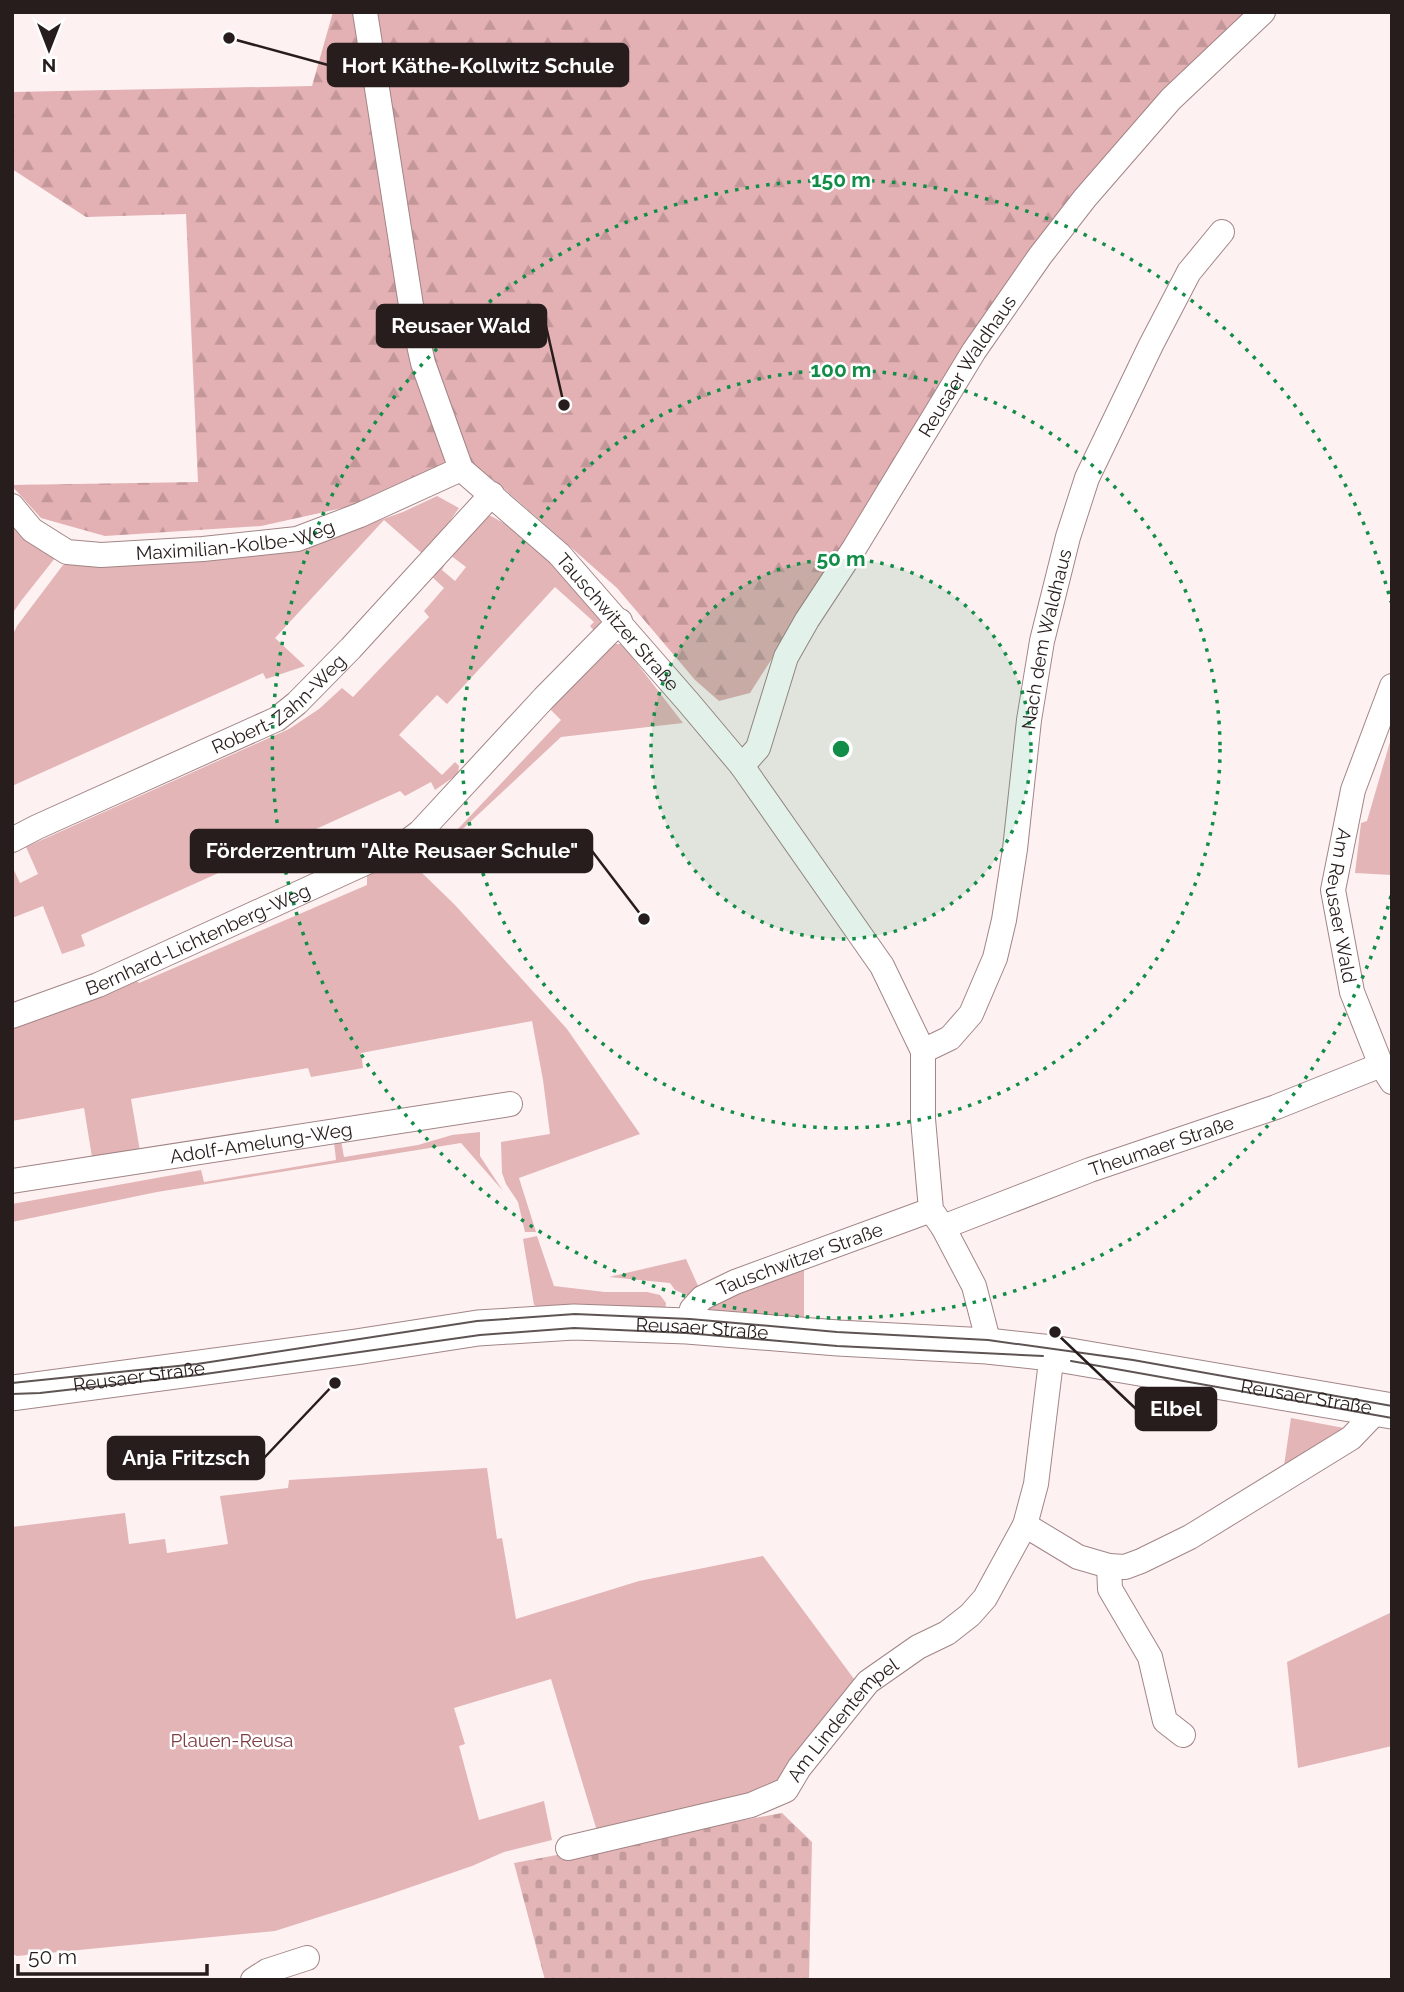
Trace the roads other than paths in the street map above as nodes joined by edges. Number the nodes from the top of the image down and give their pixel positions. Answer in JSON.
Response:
{"nodes":[{"id":1,"x":365,"y":12,"type":"edge"},
{"id":2,"x":1263,"y":12,"type":"edge"},
{"id":3,"x":1222,"y":232,"type":"dead end"},
{"id":4,"x":461,"y":469,"type":"junction"},
{"id":5,"x":492,"y":494,"type":"junction"},
{"id":6,"x":12,"y":506,"type":"edge"},
{"id":7,"x":620,"y":621,"type":"junction"},
{"id":8,"x":1392,"y":686,"type":"edge"},
{"id":9,"x":742,"y":766,"type":"junction"},
{"id":10,"x":12,"y":840,"type":"edge"},
{"id":11,"x":12,"y":1016,"type":"edge"},
{"id":12,"x":923,"y":1051,"type":"junction"},
{"id":13,"x":1386,"y":1074,"type":"edge"},
{"id":14,"x":510,"y":1104,"type":"dead end"},
{"id":15,"x":12,"y":1181,"type":"edge"},
{"id":16,"x":937,"y":1219,"type":"junction"},
{"id":17,"x":687,"y":1326,"type":"junction"},
{"id":18,"x":987,"y":1346,"type":"junction"},
{"id":19,"x":1052,"y":1353,"type":"junction"},
{"id":20,"x":12,"y":1393,"type":"edge"},
{"id":21,"x":1383,"y":1410,"type":"edge"},
{"id":22,"x":1025,"y":1525,"type":"junction"},
{"id":23,"x":1109,"y":1566,"type":"junction"},
{"id":24,"x":1183,"y":1735,"type":"dead end"},
{"id":25,"x":568,"y":1848,"type":"dead end"},
{"id":26,"x":307,"y":1958,"type":"dead end"},
{"id":27,"x":253,"y":1980,"type":"edge"}],
"edges":[{"from":1,"to":4,"type":"street"},
{"from":2,"to":9,"type":"street","name":"Reusaer Waldhaus"},
{"from":3,"to":12,"type":"street","name":"Nach dem Waldhaus"},
{"from":4,"to":5,"type":"street","name":"Tauschwitzer Straße"},
{"from":4,"to":6,"type":"street","name":"Maximilian-Kolbe-Weg"},
{"from":5,"to":7,"type":"street","name":"Tauschwitzer Straße"},
{"from":5,"to":10,"type":"street","name":"Robert-Zahn-Weg"},
{"from":7,"to":9,"type":"street","name":"Tauschwitzer Straße"},
{"from":7,"to":11,"type":"street","name":"Bernhard-Lichtenberg-Weg"},
{"from":8,"to":13,"type":"street","name":"Am Reusaer Wald"},
{"from":9,"to":12,"type":"street","name":"Tauschwitzer Straße"},
{"from":12,"to":16,"type":"street","name":"Tauschwitzer Straße"},
{"from":13,"to":16,"type":"street","name":"Theumaer Straße"},
{"from":14,"to":15,"type":"street","name":"Adolf-Amelung-Weg"},
{"from":16,"to":17,"type":"street","name":"Tauschwitzer Straße"},
{"from":16,"to":18,"type":"street","name":"Tauschwitzer Straße"},
{"from":17,"to":18,"type":"street","name":"Reusaer Straße"},
{"from":17,"to":20,"type":"street","name":"Reusaer Straße"},
{"from":18,"to":19,"type":"street","name":"Reusaer Straße"},
{"from":19,"to":21,"type":"street","name":"Reusaer Straße"},
{"from":19,"to":22,"type":"street","name":"Am Lindentempel"},
{"from":21,"to":23,"type":"street"},
{"from":22,"to":23,"type":"street"},
{"from":22,"to":25,"type":"street","name":"Am Lindentempel"},
{"from":23,"to":24,"type":"street"},
{"from":26,"to":27,"type":"street"}]}
